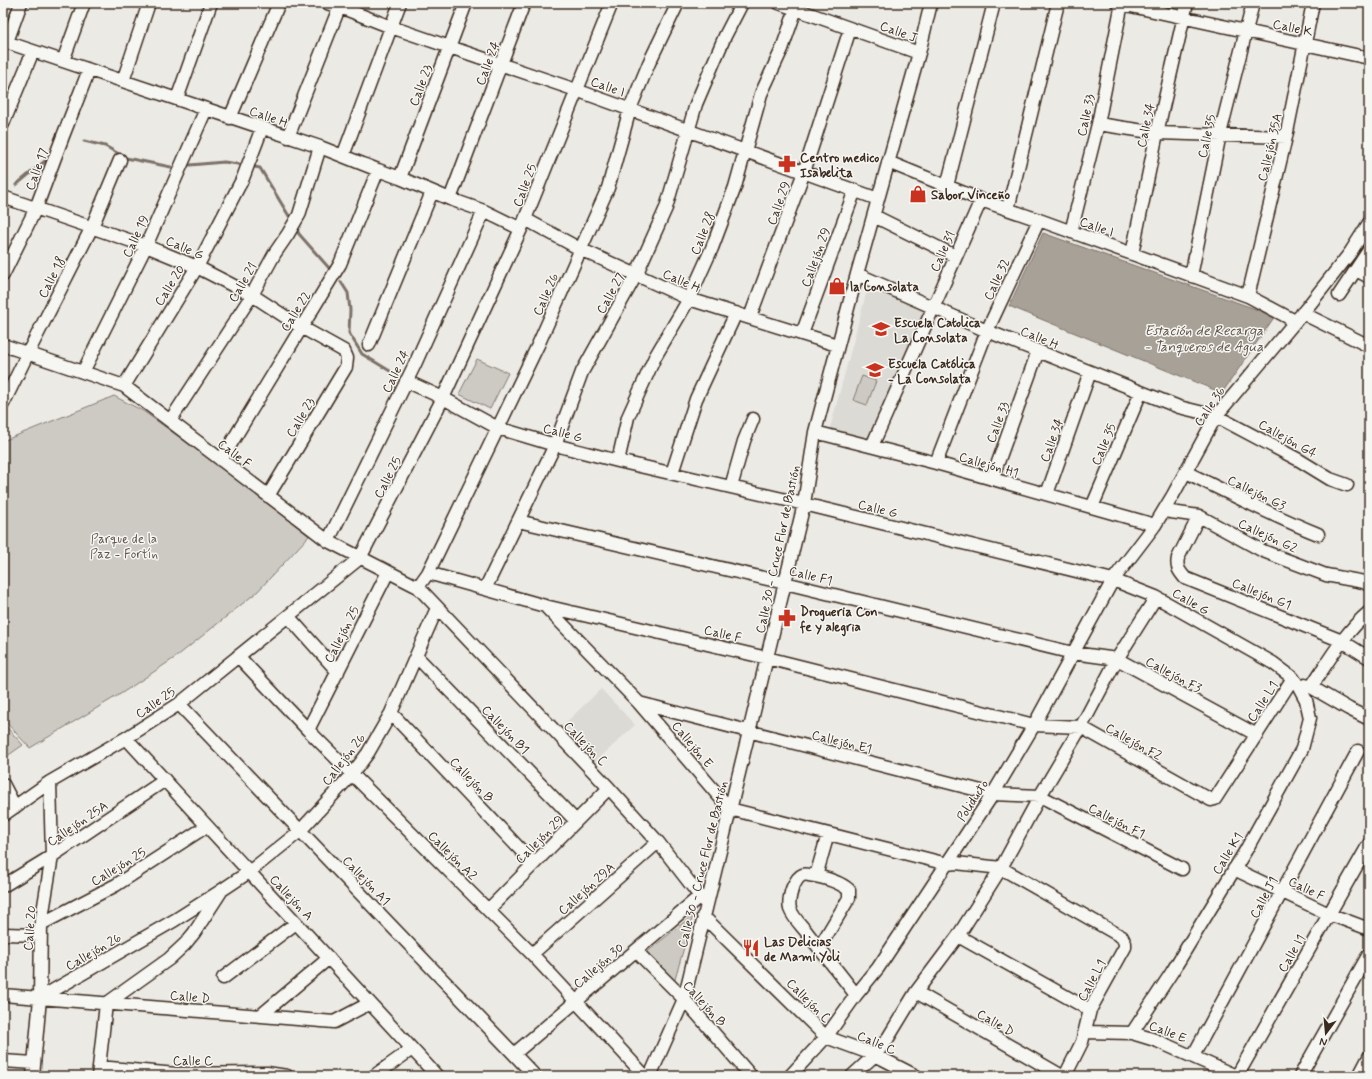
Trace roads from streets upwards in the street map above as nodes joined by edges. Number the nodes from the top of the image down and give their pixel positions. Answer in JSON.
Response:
{"nodes":[{"id":1,"x":21,"y":3,"type":"edge"},
{"id":2,"x":84,"y":3,"type":"edge"},
{"id":3,"x":150,"y":3,"type":"edge"},
{"id":4,"x":212,"y":3,"type":"edge"},
{"id":5,"x":279,"y":3,"type":"edge"},
{"id":6,"x":327,"y":3,"type":"edge"},
{"id":7,"x":400,"y":3,"type":"edge"},
{"id":8,"x":466,"y":3,"type":"edge"},
{"id":9,"x":524,"y":3,"type":"edge"},
{"id":10,"x":612,"y":3,"type":"edge"},
{"id":11,"x":678,"y":3,"type":"edge"},
{"id":12,"x":742,"y":3,"type":"edge"},
{"id":13,"x":779,"y":3,"type":"edge"},
{"id":14,"x":931,"y":3,"type":"edge"},
{"id":15,"x":994,"y":3,"type":"edge"},
{"id":16,"x":1058,"y":3,"type":"edge"},
{"id":17,"x":1120,"y":3,"type":"edge"},
{"id":18,"x":1187,"y":3,"type":"edge"},
{"id":19,"x":1253,"y":3,"type":"edge"},
{"id":20,"x":1313,"y":3,"type":"edge"},
{"id":21,"x":341,"y":5,"type":"edge"},
{"id":22,"x":796,"y":9,"type":"junction"},
{"id":23,"x":1183,"y":18,"type":"junction"},
{"id":24,"x":391,"y":27,"type":"junction"},
{"id":25,"x":850,"y":29,"type":"junction"},
{"id":26,"x":1246,"y":31,"type":"junction"},
{"id":27,"x":5,"y":42,"type":"edge"},
{"id":28,"x":1305,"y":44,"type":"junction"},
{"id":29,"x":449,"y":47,"type":"junction"},
{"id":30,"x":33,"y":51,"type":"junction"},
{"id":31,"x":919,"y":53,"type":"junction"},
{"id":32,"x":1369,"y":58,"type":"edge"},
{"id":33,"x":63,"y":61,"type":"junction"},
{"id":34,"x":501,"y":64,"type":"junction"},
{"id":35,"x":89,"y":70,"type":"junction"},
{"id":36,"x":123,"y":81,"type":"junction"},
{"id":37,"x":576,"y":90,"type":"junction"},
{"id":38,"x":177,"y":99,"type":"junction"},
{"id":39,"x":630,"y":109,"type":"junction"},
{"id":40,"x":206,"y":110,"type":"junction"},
{"id":41,"x":230,"y":118,"type":"junction"},
{"id":42,"x":3,"y":124,"type":"edge"},
{"id":43,"x":1098,"y":124,"type":"junction"},
{"id":44,"x":262,"y":128,"type":"junction"},
{"id":45,"x":688,"y":130,"type":"junction"},
{"id":46,"x":1157,"y":133,"type":"junction"},
{"id":47,"x":1220,"y":134,"type":"junction"},
{"id":48,"x":288,"y":137,"type":"junction"},
{"id":49,"x":1286,"y":137,"type":"junction"},
{"id":50,"x":320,"y":147,"type":"junction"},
{"id":51,"x":746,"y":151,"type":"junction"},
{"id":52,"x":343,"y":156,"type":"junction"},
{"id":53,"x":120,"y":160,"type":"dead end"},
{"id":54,"x":888,"y":162,"type":"junction"},
{"id":55,"x":378,"y":170,"type":"junction"},
{"id":56,"x":804,"y":172,"type":"junction"},
{"id":57,"x":400,"y":178,"type":"junction"},
{"id":58,"x":947,"y":186,"type":"junction"},
{"id":59,"x":855,"y":190,"type":"junction"},
{"id":60,"x":432,"y":192,"type":"junction"},
{"id":61,"x":3,"y":197,"type":"edge"},
{"id":62,"x":450,"y":199,"type":"junction"},
{"id":63,"x":878,"y":199,"type":"junction"},
{"id":64,"x":981,"y":200,"type":"junction"},
{"id":65,"x":36,"y":208,"type":"junction"},
{"id":66,"x":1008,"y":209,"type":"junction"},
{"id":67,"x":484,"y":211,"type":"junction"},
{"id":68,"x":874,"y":216,"type":"junction"},
{"id":69,"x":1039,"y":220,"type":"junction"},
{"id":70,"x":1369,"y":223,"type":"edge"},
{"id":71,"x":523,"y":224,"type":"junction"},
{"id":72,"x":92,"y":227,"type":"junction"},
{"id":73,"x":1071,"y":232,"type":"junction"},
{"id":74,"x":146,"y":246,"type":"junction"},
{"id":75,"x":580,"y":249,"type":"junction"},
{"id":76,"x":1369,"y":250,"type":"edge"},
{"id":77,"x":1132,"y":254,"type":"junction"},
{"id":78,"x":955,"y":256,"type":"junction"},
{"id":79,"x":197,"y":267,"type":"junction"},
{"id":80,"x":1356,"y":270,"type":"junction"},
{"id":81,"x":857,"y":274,"type":"junction"},
{"id":82,"x":3,"y":275,"type":"edge"},
{"id":83,"x":636,"y":275,"type":"junction"},
{"id":84,"x":1191,"y":276,"type":"junction"},
{"id":85,"x":1369,"y":277,"type":"edge"},
{"id":86,"x":252,"y":295,"type":"junction"},
{"id":87,"x":1339,"y":295,"type":"dead end"},
{"id":88,"x":1248,"y":296,"type":"junction"},
{"id":89,"x":689,"y":299,"type":"junction"},
{"id":90,"x":934,"y":307,"type":"junction"},
{"id":91,"x":736,"y":313,"type":"junction"},
{"id":92,"x":750,"y":317,"type":"junction"},
{"id":93,"x":1298,"y":317,"type":"junction"},
{"id":94,"x":301,"y":326,"type":"junction"},
{"id":95,"x":987,"y":331,"type":"junction"},
{"id":96,"x":802,"y":334,"type":"junction"},
{"id":97,"x":3,"y":344,"type":"edge"},
{"id":98,"x":369,"y":345,"type":"dead end"},
{"id":99,"x":837,"y":345,"type":"junction"},
{"id":100,"x":1369,"y":346,"type":"edge"},
{"id":101,"x":344,"y":351,"type":"joint"},
{"id":102,"x":1038,"y":351,"type":"junction"},
{"id":103,"x":28,"y":353,"type":"junction"},
{"id":104,"x":83,"y":372,"type":"junction"},
{"id":105,"x":1090,"y":372,"type":"junction"},
{"id":106,"x":406,"y":381,"type":"junction"},
{"id":107,"x":124,"y":386,"type":"junction"},
{"id":108,"x":1141,"y":392,"type":"junction"},
{"id":109,"x":443,"y":398,"type":"junction"},
{"id":110,"x":3,"y":404,"type":"edge"},
{"id":111,"x":1216,"y":416,"type":"junction"},
{"id":112,"x":753,"y":419,"type":"dead end"},
{"id":113,"x":170,"y":422,"type":"junction"},
{"id":114,"x":498,"y":428,"type":"junction"},
{"id":115,"x":815,"y":432,"type":"junction"},
{"id":116,"x":555,"y":445,"type":"junction"},
{"id":117,"x":872,"y":446,"type":"junction"},
{"id":118,"x":221,"y":460,"type":"junction"},
{"id":119,"x":618,"y":461,"type":"junction"},
{"id":120,"x":936,"y":463,"type":"junction"},
{"id":121,"x":1186,"y":472,"type":"junction"},
{"id":122,"x":672,"y":473,"type":"junction"},
{"id":123,"x":992,"y":479,"type":"junction"},
{"id":124,"x":1346,"y":485,"type":"dead end"},
{"id":125,"x":731,"y":487,"type":"junction"},
{"id":126,"x":1047,"y":494,"type":"junction"},
{"id":127,"x":268,"y":496,"type":"junction"},
{"id":128,"x":804,"y":504,"type":"junction"},
{"id":129,"x":1092,"y":507,"type":"junction"},
{"id":130,"x":1164,"y":511,"type":"junction"},
{"id":131,"x":1199,"y":516,"type":"junction"},
{"id":132,"x":518,"y":521,"type":"junction"},
{"id":133,"x":1155,"y":525,"type":"junction"},
{"id":134,"x":1318,"y":534,"type":"dead end"},
{"id":135,"x":328,"y":541,"type":"junction"},
{"id":136,"x":360,"y":558,"type":"junction"},
{"id":137,"x":388,"y":572,"type":"junction"},
{"id":138,"x":428,"y":573,"type":"junction"},
{"id":139,"x":1113,"y":580,"type":"junction"},
{"id":140,"x":785,"y":583,"type":"junction"},
{"id":141,"x":1369,"y":585,"type":"edge"},
{"id":142,"x":418,"y":588,"type":"junction"},
{"id":143,"x":485,"y":589,"type":"junction"},
{"id":144,"x":1156,"y":597,"type":"junction"},
{"id":145,"x":545,"y":606,"type":"junction"},
{"id":146,"x":438,"y":608,"type":"junction"},
{"id":147,"x":1369,"y":612,"type":"edge"},
{"id":148,"x":288,"y":616,"type":"junction"},
{"id":149,"x":1342,"y":641,"type":"junction"},
{"id":150,"x":1073,"y":653,"type":"junction"},
{"id":151,"x":238,"y":656,"type":"junction"},
{"id":152,"x":416,"y":656,"type":"junction"},
{"id":153,"x":767,"y":658,"type":"junction"},
{"id":154,"x":1369,"y":658,"type":"edge"},
{"id":155,"x":1117,"y":659,"type":"junction"},
{"id":156,"x":338,"y":672,"type":"junction"},
{"id":157,"x":1296,"y":682,"type":"junction"},
{"id":158,"x":1311,"y":686,"type":"junction"},
{"id":159,"x":639,"y":703,"type":"junction"},
{"id":160,"x":178,"y":704,"type":"junction"},
{"id":161,"x":390,"y":713,"type":"junction"},
{"id":162,"x":1369,"y":719,"type":"edge"},
{"id":163,"x":1034,"y":725,"type":"junction"},
{"id":164,"x":1081,"y":728,"type":"junction"},
{"id":165,"x":308,"y":730,"type":"junction"},
{"id":166,"x":749,"y":732,"type":"junction"},
{"id":167,"x":1257,"y":735,"type":"junction"},
{"id":168,"x":126,"y":738,"type":"junction"},
{"id":169,"x":1358,"y":750,"type":"dead end"},
{"id":170,"x":353,"y":773,"type":"junction"},
{"id":171,"x":165,"y":780,"type":"junction"},
{"id":172,"x":50,"y":782,"type":"junction"},
{"id":173,"x":3,"y":784,"type":"edge"},
{"id":174,"x":609,"y":788,"type":"junction"},
{"id":175,"x":993,"y":794,"type":"junction"},
{"id":176,"x":1040,"y":796,"type":"junction"},
{"id":177,"x":1215,"y":799,"type":"joint"},
{"id":178,"x":15,"y":807,"type":"junction"},
{"id":179,"x":730,"y":809,"type":"junction"},
{"id":180,"x":3,"y":815,"type":"edge"},
{"id":181,"x":576,"y":821,"type":"junction"},
{"id":182,"x":207,"y":826,"type":"junction"},
{"id":183,"x":300,"y":831,"type":"junction"},
{"id":184,"x":828,"y":834,"type":"junction"},
{"id":185,"x":658,"y":842,"type":"junction"},
{"id":186,"x":1369,"y":844,"type":"edge"},
{"id":187,"x":52,"y":856,"type":"junction"},
{"id":188,"x":534,"y":864,"type":"junction"},
{"id":189,"x":947,"y":864,"type":"junction"},
{"id":190,"x":1001,"y":868,"type":"junction"},
{"id":191,"x":1182,"y":869,"type":"dead end"},
{"id":192,"x":1234,"y":869,"type":"junction"},
{"id":193,"x":249,"y":872,"type":"junction"},
{"id":194,"x":816,"y":876,"type":"junction"},
{"id":195,"x":3,"y":886,"type":"edge"},
{"id":196,"x":222,"y":890,"type":"junction"},
{"id":197,"x":1282,"y":892,"type":"junction"},
{"id":198,"x":703,"y":905,"type":"junction"},
{"id":199,"x":488,"y":910,"type":"junction"},
{"id":200,"x":1329,"y":914,"type":"junction"},
{"id":201,"x":296,"y":923,"type":"junction"},
{"id":202,"x":1369,"y":929,"type":"edge"},
{"id":203,"x":41,"y":930,"type":"junction"},
{"id":204,"x":3,"y":934,"type":"edge"},
{"id":205,"x":958,"y":936,"type":"junction"},
{"id":206,"x":819,"y":948,"type":"junction"},
{"id":207,"x":636,"y":951,"type":"junction"},
{"id":208,"x":532,"y":954,"type":"junction"},
{"id":209,"x":1369,"y":954,"type":"edge"},
{"id":210,"x":328,"y":958,"type":"junction"},
{"id":211,"x":223,"y":978,"type":"dead end"},
{"id":212,"x":916,"y":992,"type":"junction"},
{"id":213,"x":856,"y":994,"type":"junction"},
{"id":214,"x":3,"y":995,"type":"edge"},
{"id":215,"x":40,"y":998,"type":"junction"},
{"id":216,"x":684,"y":999,"type":"junction"},
{"id":217,"x":576,"y":1002,"type":"junction"},
{"id":218,"x":370,"y":1003,"type":"junction"},
{"id":219,"x":106,"y":1004,"type":"junction"},
{"id":220,"x":1090,"y":1010,"type":"junction"},
{"id":221,"x":260,"y":1016,"type":"junction"},
{"id":222,"x":1085,"y":1032,"type":"junction"},
{"id":223,"x":1132,"y":1033,"type":"junction"},
{"id":224,"x":826,"y":1037,"type":"junction"},
{"id":225,"x":412,"y":1049,"type":"junction"},
{"id":226,"x":514,"y":1054,"type":"junction"},
{"id":227,"x":875,"y":1055,"type":"junction"},
{"id":228,"x":1193,"y":1056,"type":"junction"},
{"id":229,"x":1369,"y":1057,"type":"edge"},
{"id":230,"x":3,"y":1061,"type":"edge"},
{"id":231,"x":34,"y":1063,"type":"junction"},
{"id":232,"x":99,"y":1072,"type":"edge"},
{"id":233,"x":33,"y":1076,"type":"edge"},
{"id":234,"x":287,"y":1076,"type":"edge"},
{"id":235,"x":374,"y":1076,"type":"edge"},
{"id":236,"x":438,"y":1076,"type":"edge"},
{"id":237,"x":535,"y":1076,"type":"edge"},
{"id":238,"x":645,"y":1076,"type":"edge"},
{"id":239,"x":650,"y":1076,"type":"edge"},
{"id":240,"x":751,"y":1076,"type":"edge"},
{"id":241,"x":790,"y":1076,"type":"edge"},
{"id":242,"x":852,"y":1076,"type":"edge"},
{"id":243,"x":916,"y":1076,"type":"edge"},
{"id":244,"x":1064,"y":1076,"type":"edge"},
{"id":245,"x":1237,"y":1076,"type":"edge"},
{"id":246,"x":1300,"y":1076,"type":"edge"},
{"id":247,"x":1359,"y":1076,"type":"edge"}],
"edges":[{"from":1,"to":27,"type":"street"},
{"from":2,"to":33,"type":"street"},
{"from":3,"to":36,"type":"street"},
{"from":4,"to":38,"type":"street"},
{"from":5,"to":41,"type":"street"},
{"from":6,"to":21,"type":"street","name":"Calle I"},
{"from":7,"to":24,"type":"street"},
{"from":8,"to":29,"type":"street","name":"Calle 23"},
{"from":9,"to":34,"type":"street","name":"Calle 24"},
{"from":10,"to":37,"type":"street","name":"Calle 25"},
{"from":11,"to":39,"type":"street","name":"Calle 26"},
{"from":12,"to":45,"type":"street","name":"Calle 27"},
{"from":13,"to":22,"type":"street","name":"Calle J"},
{"from":14,"to":31,"type":"street","name":"Calle 30 - Cruce Flor de Bastión"},
{"from":15,"to":58,"type":"street"},
{"from":16,"to":66,"type":"street"},
{"from":17,"to":23,"type":"street","name":"Calle K"},
{"from":17,"to":43,"type":"street","name":"Calle 33"},
{"from":18,"to":23,"type":"street","name":"Calle 34"},
{"from":19,"to":26,"type":"street","name":"Calle 35"},
{"from":20,"to":28,"type":"street","name":"Callejón 35A"},
{"from":21,"to":24,"type":"street","name":"Calle I"},
{"from":21,"to":48,"type":"street"},
{"from":22,"to":25,"type":"street","name":"Calle J"},
{"from":22,"to":51,"type":"street","name":"Calle 28"},
{"from":23,"to":26,"type":"street","name":"Calle K"},
{"from":23,"to":46,"type":"street","name":"Calle 34"},
{"from":24,"to":29,"type":"street","name":"Calle I"},
{"from":24,"to":52,"type":"street"},
{"from":25,"to":31,"type":"street","name":"Calle J"},
{"from":25,"to":56,"type":"street","name":"Calle 29"},
{"from":26,"to":28,"type":"street","name":"Calle K"},
{"from":26,"to":47,"type":"street","name":"Calle 35"},
{"from":27,"to":30,"type":"street","name":"Calle H"},
{"from":28,"to":32,"type":"street","name":"Calle K"},
{"from":28,"to":49,"type":"street","name":"Callejón 35A"},
{"from":29,"to":34,"type":"street","name":"Calle I"},
{"from":29,"to":57,"type":"street","name":"Calle 23"},
{"from":30,"to":33,"type":"street","name":"Calle H"},
{"from":30,"to":42,"type":"street"},
{"from":31,"to":54,"type":"street","name":"Calle 30 - Cruce Flor de Bastión"},
{"from":33,"to":35,"type":"street","name":"Calle H"},
{"from":34,"to":37,"type":"street","name":"Calle I"},
{"from":34,"to":62,"type":"street","name":"Calle 24"},
{"from":35,"to":36,"type":"street","name":"Calle H"},
{"from":35,"to":65,"type":"street","name":"Calle 17"},
{"from":36,"to":38,"type":"street","name":"Calle H"},
{"from":37,"to":39,"type":"street","name":"Calle I"},
{"from":37,"to":71,"type":"street","name":"Calle 25"},
{"from":38,"to":40,"type":"street","name":"Calle H"},
{"from":39,"to":45,"type":"street","name":"Calle I"},
{"from":39,"to":75,"type":"street","name":"Calle 26"},
{"from":40,"to":41,"type":"street","name":"Calle H"},
{"from":40,"to":74,"type":"street","name":"Calle 19"},
{"from":41,"to":44,"type":"street","name":"Calle H"},
{"from":43,"to":46,"type":"street"},
{"from":43,"to":73,"type":"street","name":"Calle 33"},
{"from":44,"to":48,"type":"street","name":"Calle H"},
{"from":44,"to":79,"type":"street","name":"Calle 20"},
{"from":45,"to":51,"type":"street","name":"Calle I"},
{"from":45,"to":83,"type":"street","name":"Calle 27"},
{"from":46,"to":47,"type":"street"},
{"from":46,"to":77,"type":"street","name":"Calle 34"},
{"from":47,"to":49,"type":"street"},
{"from":47,"to":84,"type":"street","name":"Calle 35"},
{"from":48,"to":50,"type":"street","name":"Calle H"},
{"from":49,"to":88,"type":"street","name":"Callejón 35A"},
{"from":50,"to":52,"type":"street","name":"Calle H"},
{"from":50,"to":86,"type":"street","name":"Calle 21"},
{"from":51,"to":56,"type":"street","name":"Calle I"},
{"from":51,"to":89,"type":"street","name":"Calle 28"},
{"from":52,"to":55,"type":"street","name":"Calle H"},
{"from":53,"to":72,"type":"street","name":"Calle 18"},
{"from":54,"to":58,"type":"street","name":"Calle I"},
{"from":54,"to":63,"type":"street","name":"Calle 30 - Cruce Flor de Bastión"},
{"from":55,"to":57,"type":"street","name":"Calle H"},
{"from":55,"to":94,"type":"street","name":"Calle 22"},
{"from":56,"to":59,"type":"street","name":"Calle I"},
{"from":56,"to":92,"type":"street","name":"Calle 29"},
{"from":57,"to":60,"type":"street","name":"Calle H"},
{"from":58,"to":64,"type":"street","name":"Calle I"},
{"from":59,"to":63,"type":"street","name":"Calle I"},
{"from":59,"to":96,"type":"street","name":"Callejón 29"},
{"from":60,"to":62,"type":"street","name":"Calle H"},
{"from":60,"to":98,"type":"street"},
{"from":61,"to":65,"type":"street","name":"Calle G"},
{"from":62,"to":67,"type":"street","name":"Calle H"},
{"from":63,"to":68,"type":"street","name":"Calle 30 - Cruce Flor de Bastión"},
{"from":64,"to":66,"type":"street","name":"Calle I"},
{"from":64,"to":78,"type":"street","name":"Calle 31"},
{"from":65,"to":72,"type":"street","name":"Calle G"},
{"from":65,"to":82,"type":"street","name":"Calle 17"},
{"from":66,"to":69,"type":"street","name":"Calle I"},
{"from":67,"to":71,"type":"street","name":"Calle H"},
{"from":67,"to":106,"type":"street","name":"Calle 24"},
{"from":68,"to":78,"type":"street"},
{"from":68,"to":81,"type":"street","name":"Calle 30 - Cruce Flor de Bastión"},
{"from":69,"to":73,"type":"street","name":"Calle I"},
{"from":69,"to":95,"type":"street","name":"Calle 32"},
{"from":70,"to":93,"type":"street","name":"Calle 36"},
{"from":71,"to":75,"type":"street","name":"Calle H"},
{"from":71,"to":109,"type":"street","name":"Calle 25"},
{"from":72,"to":74,"type":"street","name":"Calle G"},
{"from":72,"to":103,"type":"street","name":"Calle 18"},
{"from":73,"to":77,"type":"street","name":"Calle I"},
{"from":74,"to":79,"type":"street","name":"Calle G"},
{"from":74,"to":104,"type":"street","name":"Calle 19"},
{"from":75,"to":83,"type":"street","name":"Calle H"},
{"from":75,"to":114,"type":"street","name":"Calle 26"},
{"from":76,"to":80,"type":"street"},
{"from":77,"to":84,"type":"street","name":"Calle I"},
{"from":78,"to":90,"type":"street","name":"Calle 31"},
{"from":79,"to":86,"type":"street","name":"Calle G"},
{"from":79,"to":107,"type":"street","name":"Calle 20"},
{"from":80,"to":85,"type":"street"},
{"from":80,"to":87,"type":"street"},
{"from":81,"to":90,"type":"street","name":"Calle H"},
{"from":81,"to":99,"type":"street","name":"Calle 30 - Cruce Flor de Bastión"},
{"from":83,"to":89,"type":"street","name":"Calle H"},
{"from":83,"to":116,"type":"street","name":"Calle 27"},
{"from":84,"to":88,"type":"street","name":"Calle I"},
{"from":86,"to":94,"type":"street","name":"Calle G"},
{"from":86,"to":113,"type":"street","name":"Calle 21"},
{"from":88,"to":93,"type":"street","name":"Calle I"},
{"from":89,"to":91,"type":"street","name":"Calle H"},
{"from":89,"to":119,"type":"street","name":"Calle 28"},
{"from":90,"to":95,"type":"street","name":"Calle H"},
{"from":90,"to":117,"type":"street","name":"Calle 31"},
{"from":91,"to":92,"type":"street","name":"Calle H"},
{"from":91,"to":122,"type":"street"},
{"from":92,"to":96,"type":"street","name":"Calle H"},
{"from":93,"to":100,"type":"street","name":"Calle I"},
{"from":93,"to":111,"type":"street","name":"Calle 36"},
{"from":94,"to":101,"type":"street","name":"Calle G"},
{"from":94,"to":118,"type":"street","name":"Calle 22"},
{"from":95,"to":102,"type":"street","name":"Calle H"},
{"from":95,"to":120,"type":"street","name":"Calle 32"},
{"from":96,"to":99,"type":"street","name":"Calle H"},
{"from":97,"to":103,"type":"street","name":"Calle F"},
{"from":99,"to":115,"type":"street","name":"Calle 30 - Cruce Flor de Bastión"},
{"from":101,"to":127,"type":"street","name":"Calle 23"},
{"from":102,"to":105,"type":"street","name":"Calle H"},
{"from":102,"to":123,"type":"street","name":"Calle 33"},
{"from":103,"to":104,"type":"street","name":"Calle F"},
{"from":103,"to":110,"type":"street","name":"Calle 18"},
{"from":104,"to":107,"type":"street","name":"Calle F"},
{"from":105,"to":108,"type":"street","name":"Calle H"},
{"from":105,"to":126,"type":"street","name":"Calle 34"},
{"from":106,"to":109,"type":"street","name":"Calle G"},
{"from":106,"to":135,"type":"street","name":"Calle 24"},
{"from":107,"to":113,"type":"street","name":"Calle F"},
{"from":108,"to":111,"type":"street","name":"Calle H"},
{"from":108,"to":129,"type":"street","name":"Calle 35"},
{"from":109,"to":114,"type":"street","name":"Calle G"},
{"from":109,"to":136,"type":"street","name":"Calle 25"},
{"from":111,"to":121,"type":"street","name":"Calle 36"},
{"from":111,"to":124,"type":"street","name":"Callejón G4"},
{"from":112,"to":125,"type":"street"},
{"from":113,"to":118,"type":"street","name":"Calle F"},
{"from":114,"to":116,"type":"street","name":"Calle G"},
{"from":114,"to":138,"type":"street","name":"Calle 26"},
{"from":115,"to":117,"type":"street","name":"Callejón H1"},
{"from":115,"to":128,"type":"street","name":"Calle 30 - Cruce Flor de Bastión"},
{"from":116,"to":119,"type":"street","name":"Calle G"},
{"from":116,"to":132,"type":"street","name":"Calle 27"},
{"from":117,"to":120,"type":"street","name":"Callejón H1"},
{"from":118,"to":127,"type":"street","name":"Calle F"},
{"from":119,"to":122,"type":"street","name":"Calle G"},
{"from":120,"to":123,"type":"street","name":"Callejón H1"},
{"from":121,"to":130,"type":"street","name":"Calle 36"},
{"from":121,"to":134,"type":"street","name":"Callejón G3"},
{"from":122,"to":125,"type":"street","name":"Calle G"},
{"from":123,"to":126,"type":"street","name":"Callejón H1"},
{"from":125,"to":128,"type":"street","name":"Calle G"},
{"from":126,"to":129,"type":"street","name":"Callejón H1"},
{"from":127,"to":135,"type":"street","name":"Calle F"},
{"from":128,"to":139,"type":"street","name":"Calle G"},
{"from":128,"to":140,"type":"street","name":"Calle 30 - Cruce Flor de Bastión"},
{"from":129,"to":133,"type":"street","name":"Callejón H1"},
{"from":130,"to":131,"type":"street"},
{"from":130,"to":133,"type":"street","name":"Calle 36"},
{"from":131,"to":141,"type":"street","name":"Callejón G2"},
{"from":131,"to":149,"type":"street","name":"Callejón G1"},
{"from":132,"to":140,"type":"street","name":"Calle F1"},
{"from":132,"to":143,"type":"street","name":"Calle 27"},
{"from":133,"to":139,"type":"street","name":"Poliducto"},
{"from":135,"to":136,"type":"street","name":"Calle F"},
{"from":136,"to":137,"type":"street","name":"Calle F"},
{"from":136,"to":148,"type":"street","name":"Calle 25"},
{"from":137,"to":142,"type":"street","name":"Calle F"},
{"from":137,"to":156,"type":"street","name":"Callejón 25"},
{"from":138,"to":142,"type":"street","name":"Calle 26"},
{"from":138,"to":143,"type":"street","name":"Calle F"},
{"from":139,"to":144,"type":"street","name":"Calle G"},
{"from":139,"to":150,"type":"street","name":"Poliducto"},
{"from":140,"to":150,"type":"street","name":"Calle F1"},
{"from":140,"to":153,"type":"street","name":"Calle 30 - Cruce Flor de Bastión"},
{"from":142,"to":146,"type":"street","name":"Calle F"},
{"from":143,"to":145,"type":"street","name":"Calle F"},
{"from":144,"to":155,"type":"street"},
{"from":144,"to":157,"type":"street","name":"Calle G"},
{"from":145,"to":153,"type":"street","name":"Calle F"},
{"from":145,"to":159,"type":"street","name":"Callejón E"},
{"from":146,"to":152,"type":"street","name":"Callejón 26"},
{"from":146,"to":174,"type":"street","name":"Callejón C"},
{"from":147,"to":149,"type":"street"},
{"from":148,"to":151,"type":"street","name":"Calle 25"},
{"from":148,"to":156,"type":"street"},
{"from":149,"to":154,"type":"street","name":"Callejón G1"},
{"from":149,"to":158,"type":"street"},
{"from":150,"to":155,"type":"street","name":"Callejón F3"},
{"from":150,"to":163,"type":"street","name":"Poliducto"},
{"from":151,"to":160,"type":"street","name":"Calle 25"},
{"from":151,"to":165,"type":"street","name":"Callejón A2"},
{"from":152,"to":161,"type":"street","name":"Callejón 26"},
{"from":152,"to":181,"type":"street","name":"Callejón B1"},
{"from":153,"to":163,"type":"street","name":"Calle F"},
{"from":153,"to":166,"type":"street","name":"Calle 30 - Cruce Flor de Bastión"},
{"from":155,"to":164,"type":"street"},
{"from":155,"to":167,"type":"street","name":"Callejón F3"},
{"from":156,"to":165,"type":"street","name":"Callejón 25"},
{"from":157,"to":158,"type":"street"},
{"from":157,"to":167,"type":"street","name":"Calle L1"},
{"from":157,"to":192,"type":"street","name":"Calle K1"},
{"from":158,"to":162,"type":"street"},
{"from":159,"to":166,"type":"street","name":"Callejón E1"},
{"from":159,"to":179,"type":"street","name":"Callejón E"},
{"from":160,"to":168,"type":"street","name":"Calle 25"},
{"from":160,"to":183,"type":"street","name":"Callejón A1"},
{"from":161,"to":170,"type":"street","name":"Callejón 26"},
{"from":161,"to":188,"type":"street","name":"Callejón B"},
{"from":163,"to":164,"type":"street","name":"Callejón F2"},
{"from":163,"to":175,"type":"street","name":"Poliducto"},
{"from":164,"to":176,"type":"street"},
{"from":164,"to":177,"type":"street","name":"Callejón F2"},
{"from":165,"to":170,"type":"street","name":"Callejón A2"},
{"from":166,"to":175,"type":"street","name":"Callejón E1"},
{"from":166,"to":179,"type":"street","name":"Calle 30 - Cruce Flor de Bastión"},
{"from":167,"to":177,"type":"street","name":"Calle L1"},
{"from":168,"to":171,"type":"street","name":"Callejón A"},
{"from":168,"to":172,"type":"street","name":"Calle 25"},
{"from":169,"to":197,"type":"street","name":"Calle J1"},
{"from":170,"to":183,"type":"street","name":"Callejón 26"},
{"from":170,"to":199,"type":"street","name":"Callejón A2"},
{"from":171,"to":182,"type":"street","name":"Callejón A"},
{"from":171,"to":187,"type":"street","name":"Callejón 25A"},
{"from":172,"to":178,"type":"street","name":"Calle 25"},
{"from":172,"to":187,"type":"street","name":"Calle 20"},
{"from":173,"to":178,"type":"street"},
{"from":174,"to":181,"type":"street","name":"Callejón 29"},
{"from":174,"to":185,"type":"street","name":"Callejón C"},
{"from":175,"to":176,"type":"street","name":"Callejón E1"},
{"from":175,"to":189,"type":"street","name":"Poliducto"},
{"from":176,"to":190,"type":"street"},
{"from":176,"to":191,"type":"street","name":"Callejón F1"},
{"from":178,"to":180,"type":"street","name":"Calle 25"},
{"from":179,"to":184,"type":"street"},
{"from":179,"to":198,"type":"street","name":"Calle 30 - Cruce Flor de Bastión"},
{"from":181,"to":188,"type":"street","name":"Callejón 29"},
{"from":182,"to":193,"type":"street","name":"Callejón A"},
{"from":182,"to":203,"type":"street","name":"Callejón 25"},
{"from":183,"to":193,"type":"street","name":"Callejón 26"},
{"from":183,"to":226,"type":"street","name":"Callejón A1"},
{"from":184,"to":189,"type":"street"},
{"from":184,"to":194,"type":"street"},
{"from":185,"to":198,"type":"street","name":"Callejón C"},
{"from":185,"to":208,"type":"street","name":"Callejón 29A"},
{"from":186,"to":200,"type":"street","name":"Calle I1"},
{"from":187,"to":195,"type":"street","name":"Callejón 25A"},
{"from":187,"to":203,"type":"street","name":"Calle 20"},
{"from":188,"to":199,"type":"street","name":"Callejón 29"},
{"from":189,"to":190,"type":"street"},
{"from":189,"to":213,"type":"street","name":"Poliducto"},
{"from":190,"to":205,"type":"street"},
{"from":190,"to":220,"type":"street","name":"Calle L1"},
{"from":192,"to":197,"type":"street","name":"Calle F"},
{"from":192,"to":223,"type":"street","name":"Calle K1"},
{"from":193,"to":196,"type":"street","name":"Callejón 26"},
{"from":193,"to":201,"type":"street","name":"Callejón A"},
{"from":194,"to":206,"type":"street"},
{"from":194,"to":206,"type":"street"},
{"from":196,"to":215,"type":"street","name":"Callejón 26"},
{"from":196,"to":219,"type":"street","name":"Callejón 26"},
{"from":197,"to":200,"type":"street","name":"Calle F"},
{"from":197,"to":228,"type":"street","name":"Calle J1"},
{"from":198,"to":207,"type":"street","name":"Callejón 30"},
{"from":198,"to":216,"type":"street","name":"Calle 30 - Cruce Flor de Bastión"},
{"from":198,"to":224,"type":"street","name":"Callejón C"},
{"from":199,"to":208,"type":"street","name":"Callejón A2"},
{"from":200,"to":202,"type":"street","name":"Calle F"},
{"from":200,"to":245,"type":"street","name":"Calle I1"},
{"from":201,"to":210,"type":"street","name":"Callejón A"},
{"from":201,"to":211,"type":"street"},
{"from":203,"to":204,"type":"street","name":"Callejón 25"},
{"from":203,"to":215,"type":"street","name":"Calle 20"},
{"from":205,"to":212,"type":"street"},
{"from":205,"to":220,"type":"street"},
{"from":206,"to":213,"type":"street"},
{"from":207,"to":216,"type":"street","name":"Callejón B"},
{"from":207,"to":217,"type":"street","name":"Callejón 30"},
{"from":208,"to":217,"type":"street","name":"Callejón A2"},
{"from":209,"to":246,"type":"street"},
{"from":210,"to":218,"type":"street","name":"Callejón A"},
{"from":210,"to":221,"type":"street"},
{"from":212,"to":227,"type":"street"},
{"from":212,"to":244,"type":"street","name":"Calle D"},
{"from":213,"to":224,"type":"street","name":"Poliducto"},
{"from":214,"to":215,"type":"street","name":"Calle D"},
{"from":215,"to":219,"type":"street","name":"Calle D"},
{"from":215,"to":231,"type":"street","name":"Calle 20"},
{"from":216,"to":239,"type":"street","name":"Calle 30 - Cruce Flor de Bastión"},
{"from":216,"to":240,"type":"street","name":"Callejón B"},
{"from":217,"to":226,"type":"street","name":"Callejón 30"},
{"from":217,"to":238,"type":"street","name":"Callejón A2"},
{"from":218,"to":221,"type":"street","name":"Calle D"},
{"from":218,"to":225,"type":"street","name":"Callejón A"},
{"from":219,"to":221,"type":"street","name":"Calle D"},
{"from":219,"to":232,"type":"street"},
{"from":220,"to":222,"type":"street","name":"Calle L1"},
{"from":222,"to":223,"type":"street","name":"Calle E"},
{"from":222,"to":244,"type":"street","name":"Calle L1"},
{"from":223,"to":228,"type":"street","name":"Calle E"},
{"from":224,"to":227,"type":"street","name":"Calle C"},
{"from":224,"to":241,"type":"street","name":"Poliducto"},
{"from":225,"to":235,"type":"street"},
{"from":225,"to":236,"type":"street","name":"Callejón A"},
{"from":226,"to":237,"type":"street","name":"Callejón A1"},
{"from":227,"to":242,"type":"street"},
{"from":227,"to":243,"type":"street","name":"Calle C"},
{"from":228,"to":245,"type":"street","name":"Calle E"},
{"from":229,"to":247,"type":"street"},
{"from":230,"to":231,"type":"street"},
{"from":231,"to":233,"type":"street","name":"Calle 20"},
{"from":232,"to":234,"type":"street","name":"Calle C"}]}
